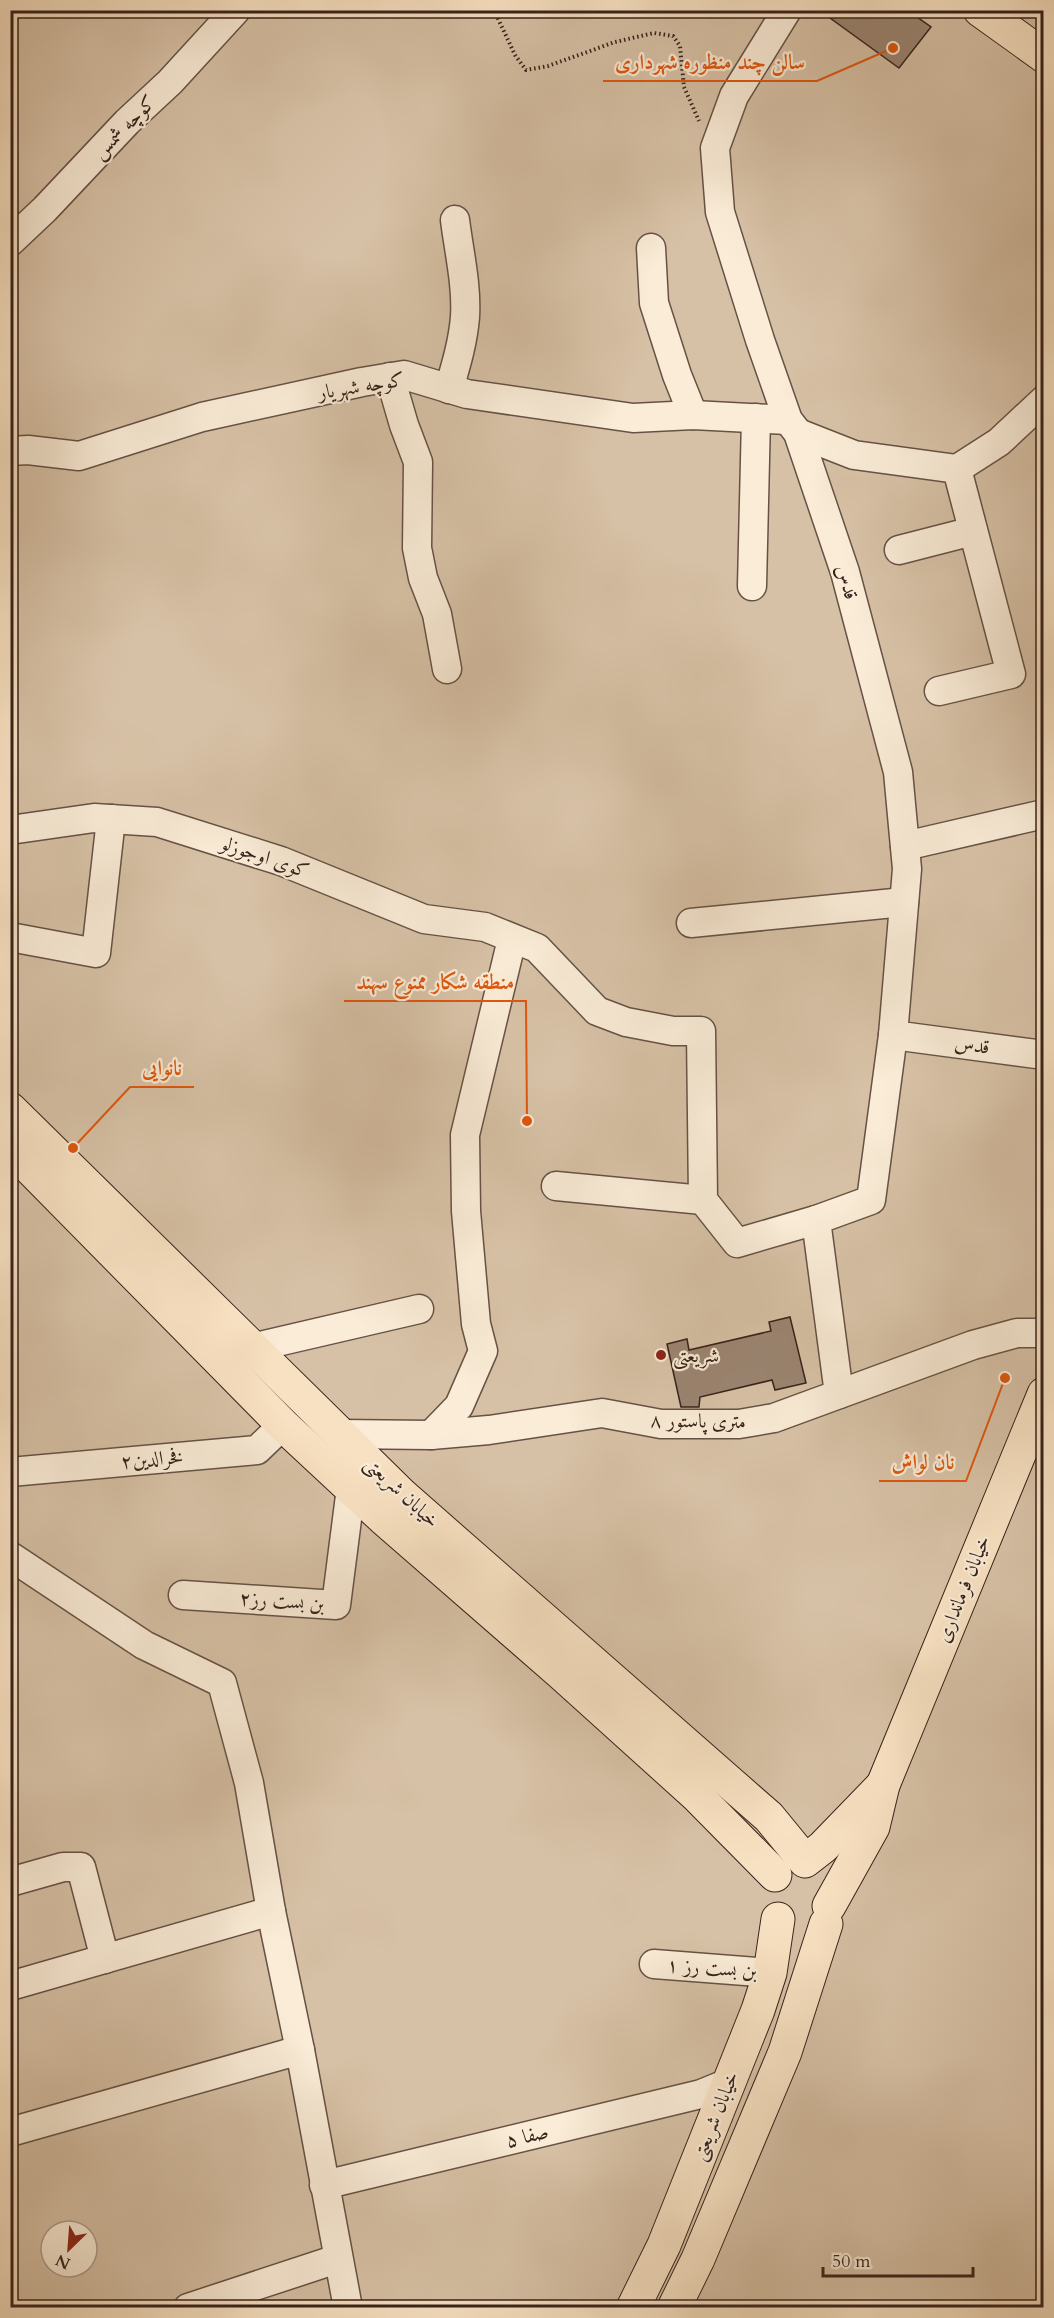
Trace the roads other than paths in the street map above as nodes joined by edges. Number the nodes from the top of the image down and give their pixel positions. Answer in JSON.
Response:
{"nodes":[{"id":1,"x":236,"y":10,"type":"edge"},
{"id":2,"x":787,"y":10,"type":"edge"},
{"id":3,"x":980,"y":10,"type":"edge"},
{"id":4,"x":1044,"y":56,"type":"edge"},
{"id":5,"x":455,"y":220,"type":"dead end"},
{"id":6,"x":10,"y":242,"type":"edge"},
{"id":7,"x":651,"y":248,"type":"dead end"},
{"id":8,"x":390,"y":377,"type":"junction"},
{"id":9,"x":449,"y":389,"type":"junction"},
{"id":10,"x":1044,"y":400,"type":"edge"},
{"id":11,"x":693,"y":415,"type":"junction"},
{"id":12,"x":756,"y":418,"type":"junction"},
{"id":13,"x":793,"y":426,"type":"junction"},
{"id":14,"x":10,"y":451,"type":"edge"},
{"id":15,"x":957,"y":469,"type":"junction"},
{"id":16,"x":973,"y":531,"type":"junction"},
{"id":17,"x":899,"y":550,"type":"dead end"},
{"id":18,"x":752,"y":586,"type":"dead end"},
{"id":19,"x":447,"y":669,"type":"dead end"},
{"id":20,"x":939,"y":691,"type":"dead end"},
{"id":21,"x":1044,"y":814,"type":"edge"},
{"id":22,"x":111,"y":819,"type":"junction"},
{"id":23,"x":10,"y":830,"type":"edge"},
{"id":24,"x":904,"y":846,"type":"junction"},
{"id":25,"x":904,"y":902,"type":"junction"},
{"id":26,"x":691,"y":923,"type":"dead end"},
{"id":27,"x":10,"y":937,"type":"edge"},
{"id":28,"x":512,"y":939,"type":"junction"},
{"id":29,"x":893,"y":1035,"type":"junction"},
{"id":30,"x":1044,"y":1055,"type":"edge"},
{"id":31,"x":10,"y":1109,"type":"edge"},
{"id":32,"x":10,"y":1148,"type":"edge"},
{"id":33,"x":556,"y":1186,"type":"dead end"},
{"id":34,"x":703,"y":1200,"type":"junction"},
{"id":35,"x":816,"y":1220,"type":"junction"},
{"id":36,"x":116,"y":1235,"type":"junction"},
{"id":37,"x":418,"y":1309,"type":"dead end"},
{"id":38,"x":1044,"y":1333,"type":"edge"},
{"id":39,"x":251,"y":1348,"type":"junction"},
{"id":40,"x":838,"y":1394,"type":"junction"},
{"id":41,"x":1044,"y":1394,"type":"edge"},
{"id":42,"x":283,"y":1425,"type":"junction"},
{"id":43,"x":339,"y":1434,"type":"junction"},
{"id":44,"x":430,"y":1435,"type":"junction"},
{"id":45,"x":10,"y":1472,"type":"edge"},
{"id":46,"x":351,"y":1488,"type":"junction"},
{"id":47,"x":10,"y":1556,"type":"edge"},
{"id":48,"x":183,"y":1595,"type":"dead end"},
{"id":49,"x":707,"y":1783,"type":"junction"},
{"id":50,"x":883,"y":1785,"type":"junction"},
{"id":51,"x":805,"y":1861,"type":"junction"},
{"id":52,"x":775,"y":1875,"type":"junction"},
{"id":53,"x":10,"y":1882,"type":"edge"},
{"id":54,"x":271,"y":1911,"type":"junction"},
{"id":55,"x":827,"y":1915,"type":"junction"},
{"id":56,"x":778,"y":1918,"type":"junction"},
{"id":57,"x":105,"y":1959,"type":"junction"},
{"id":58,"x":654,"y":1964,"type":"dead end"},
{"id":59,"x":770,"y":1972,"type":"junction"},
{"id":60,"x":10,"y":1986,"type":"edge"},
{"id":61,"x":300,"y":2050,"type":"junction"},
{"id":62,"x":728,"y":2083,"type":"junction"},
{"id":63,"x":10,"y":2132,"type":"edge"},
{"id":64,"x":324,"y":2185,"type":"junction"},
{"id":65,"x":664,"y":2245,"type":"junction"},
{"id":66,"x":337,"y":2259,"type":"junction"},
{"id":67,"x":698,"y":2259,"type":"junction"},
{"id":68,"x":188,"y":2307,"type":"edge"},
{"id":69,"x":348,"y":2307,"type":"edge"},
{"id":70,"x":633,"y":2307,"type":"edge"},
{"id":71,"x":676,"y":2307,"type":"edge"}],
"edges":[{"from":1,"to":6,"type":"street","name":"کوچه شمس"},
{"from":2,"to":13,"type":"street","name":"قدس"},
{"from":3,"to":4,"type":"main road"},
{"from":5,"to":9,"type":"street"},
{"from":7,"to":11,"type":"street"},
{"from":8,"to":9,"type":"street","name":"کوچه شهریار"},
{"from":8,"to":14,"type":"street","name":"کوچه شهریار"},
{"from":8,"to":19,"type":"street"},
{"from":9,"to":11,"type":"street","name":"کوچه شهریار"},
{"from":10,"to":15,"type":"street"},
{"from":11,"to":12,"type":"street","name":"کوچه شهریار"},
{"from":12,"to":13,"type":"street","name":"کوچه شهریار"},
{"from":12,"to":18,"type":"street"},
{"from":13,"to":15,"type":"street","name":"کوچه شهریار"},
{"from":13,"to":24,"type":"street","name":"قدس"},
{"from":15,"to":16,"type":"street"},
{"from":16,"to":17,"type":"street"},
{"from":16,"to":20,"type":"street"},
{"from":21,"to":24,"type":"street"},
{"from":22,"to":23,"type":"street","name":"کوی اوجوزلو"},
{"from":22,"to":27,"type":"street"},
{"from":22,"to":28,"type":"street","name":"کوی اوجوزلو"},
{"from":24,"to":25,"type":"street","name":"قدس"},
{"from":25,"to":26,"type":"street"},
{"from":25,"to":29,"type":"street","name":"قدس"},
{"from":28,"to":34,"type":"street","name":"کوی اوجوزلو"},
{"from":28,"to":44,"type":"street"},
{"from":29,"to":30,"type":"street","name":"قدس"},
{"from":29,"to":35,"type":"street"},
{"from":31,"to":36,"type":"main road","name":"خیابان شریعتی"},
{"from":32,"to":36,"type":"main road","name":"خیابان شریعتی"},
{"from":33,"to":34,"type":"street"},
{"from":34,"to":35,"type":"street"},
{"from":35,"to":40,"type":"street"},
{"from":36,"to":39,"type":"main road","name":"خیابان شریعتی"},
{"from":36,"to":42,"type":"main road","name":"خیابان شریعتی"},
{"from":37,"to":39,"type":"street"},
{"from":38,"to":40,"type":"street","name":"۸ متری پاستور"},
{"from":39,"to":43,"type":"main road","name":"خیابان شریعتی"},
{"from":40,"to":44,"type":"street","name":"۸ متری پاستور"},
{"from":41,"to":50,"type":"main road","name":"خیابان فرمانداری"},
{"from":42,"to":45,"type":"street","name":"فخرالدین۲"},
{"from":42,"to":46,"type":"main road","name":"خیابان شریعتی"},
{"from":43,"to":44,"type":"street","name":"۸ متری پاستور"},
{"from":43,"to":49,"type":"main road","name":"خیابان شریعتی"},
{"from":46,"to":48,"type":"street","name":"بن بست رز۲"},
{"from":46,"to":49,"type":"main road","name":"خیابان شریعتی"},
{"from":47,"to":54,"type":"street"},
{"from":49,"to":51,"type":"main road","name":"خیابان شریعتی"},
{"from":49,"to":52,"type":"main road","name":"خیابان شریعتی"},
{"from":50,"to":51,"type":"main road","name":"خیابان فرمانداری"},
{"from":50,"to":55,"type":"main road","name":"خیابان فرمانداری"},
{"from":51,"to":52,"type":"main road"},
{"from":51,"to":55,"type":"main road"},
{"from":52,"to":56,"type":"main road"},
{"from":53,"to":57,"type":"street"},
{"from":54,"to":57,"type":"street"},
{"from":54,"to":61,"type":"street"},
{"from":55,"to":56,"type":"main road"},
{"from":55,"to":67,"type":"main road","name":"خیابان شریعتی"},
{"from":56,"to":59,"type":"main road","name":"خیابان شریعتی"},
{"from":57,"to":60,"type":"street"},
{"from":58,"to":59,"type":"street","name":"بن بست رز ۱"},
{"from":59,"to":62,"type":"main road","name":"خیابان شریعتی"},
{"from":61,"to":63,"type":"street"},
{"from":61,"to":64,"type":"street"},
{"from":62,"to":64,"type":"street","name":"صفا ۵"},
{"from":62,"to":65,"type":"main road","name":"خیابان شریعتی"},
{"from":64,"to":66,"type":"street"},
{"from":65,"to":67,"type":"main road"},
{"from":65,"to":70,"type":"main road","name":"خیابان شریعتی"},
{"from":66,"to":68,"type":"street"},
{"from":66,"to":69,"type":"street"},
{"from":67,"to":71,"type":"main road","name":"خیابان شریعتی"}]}
